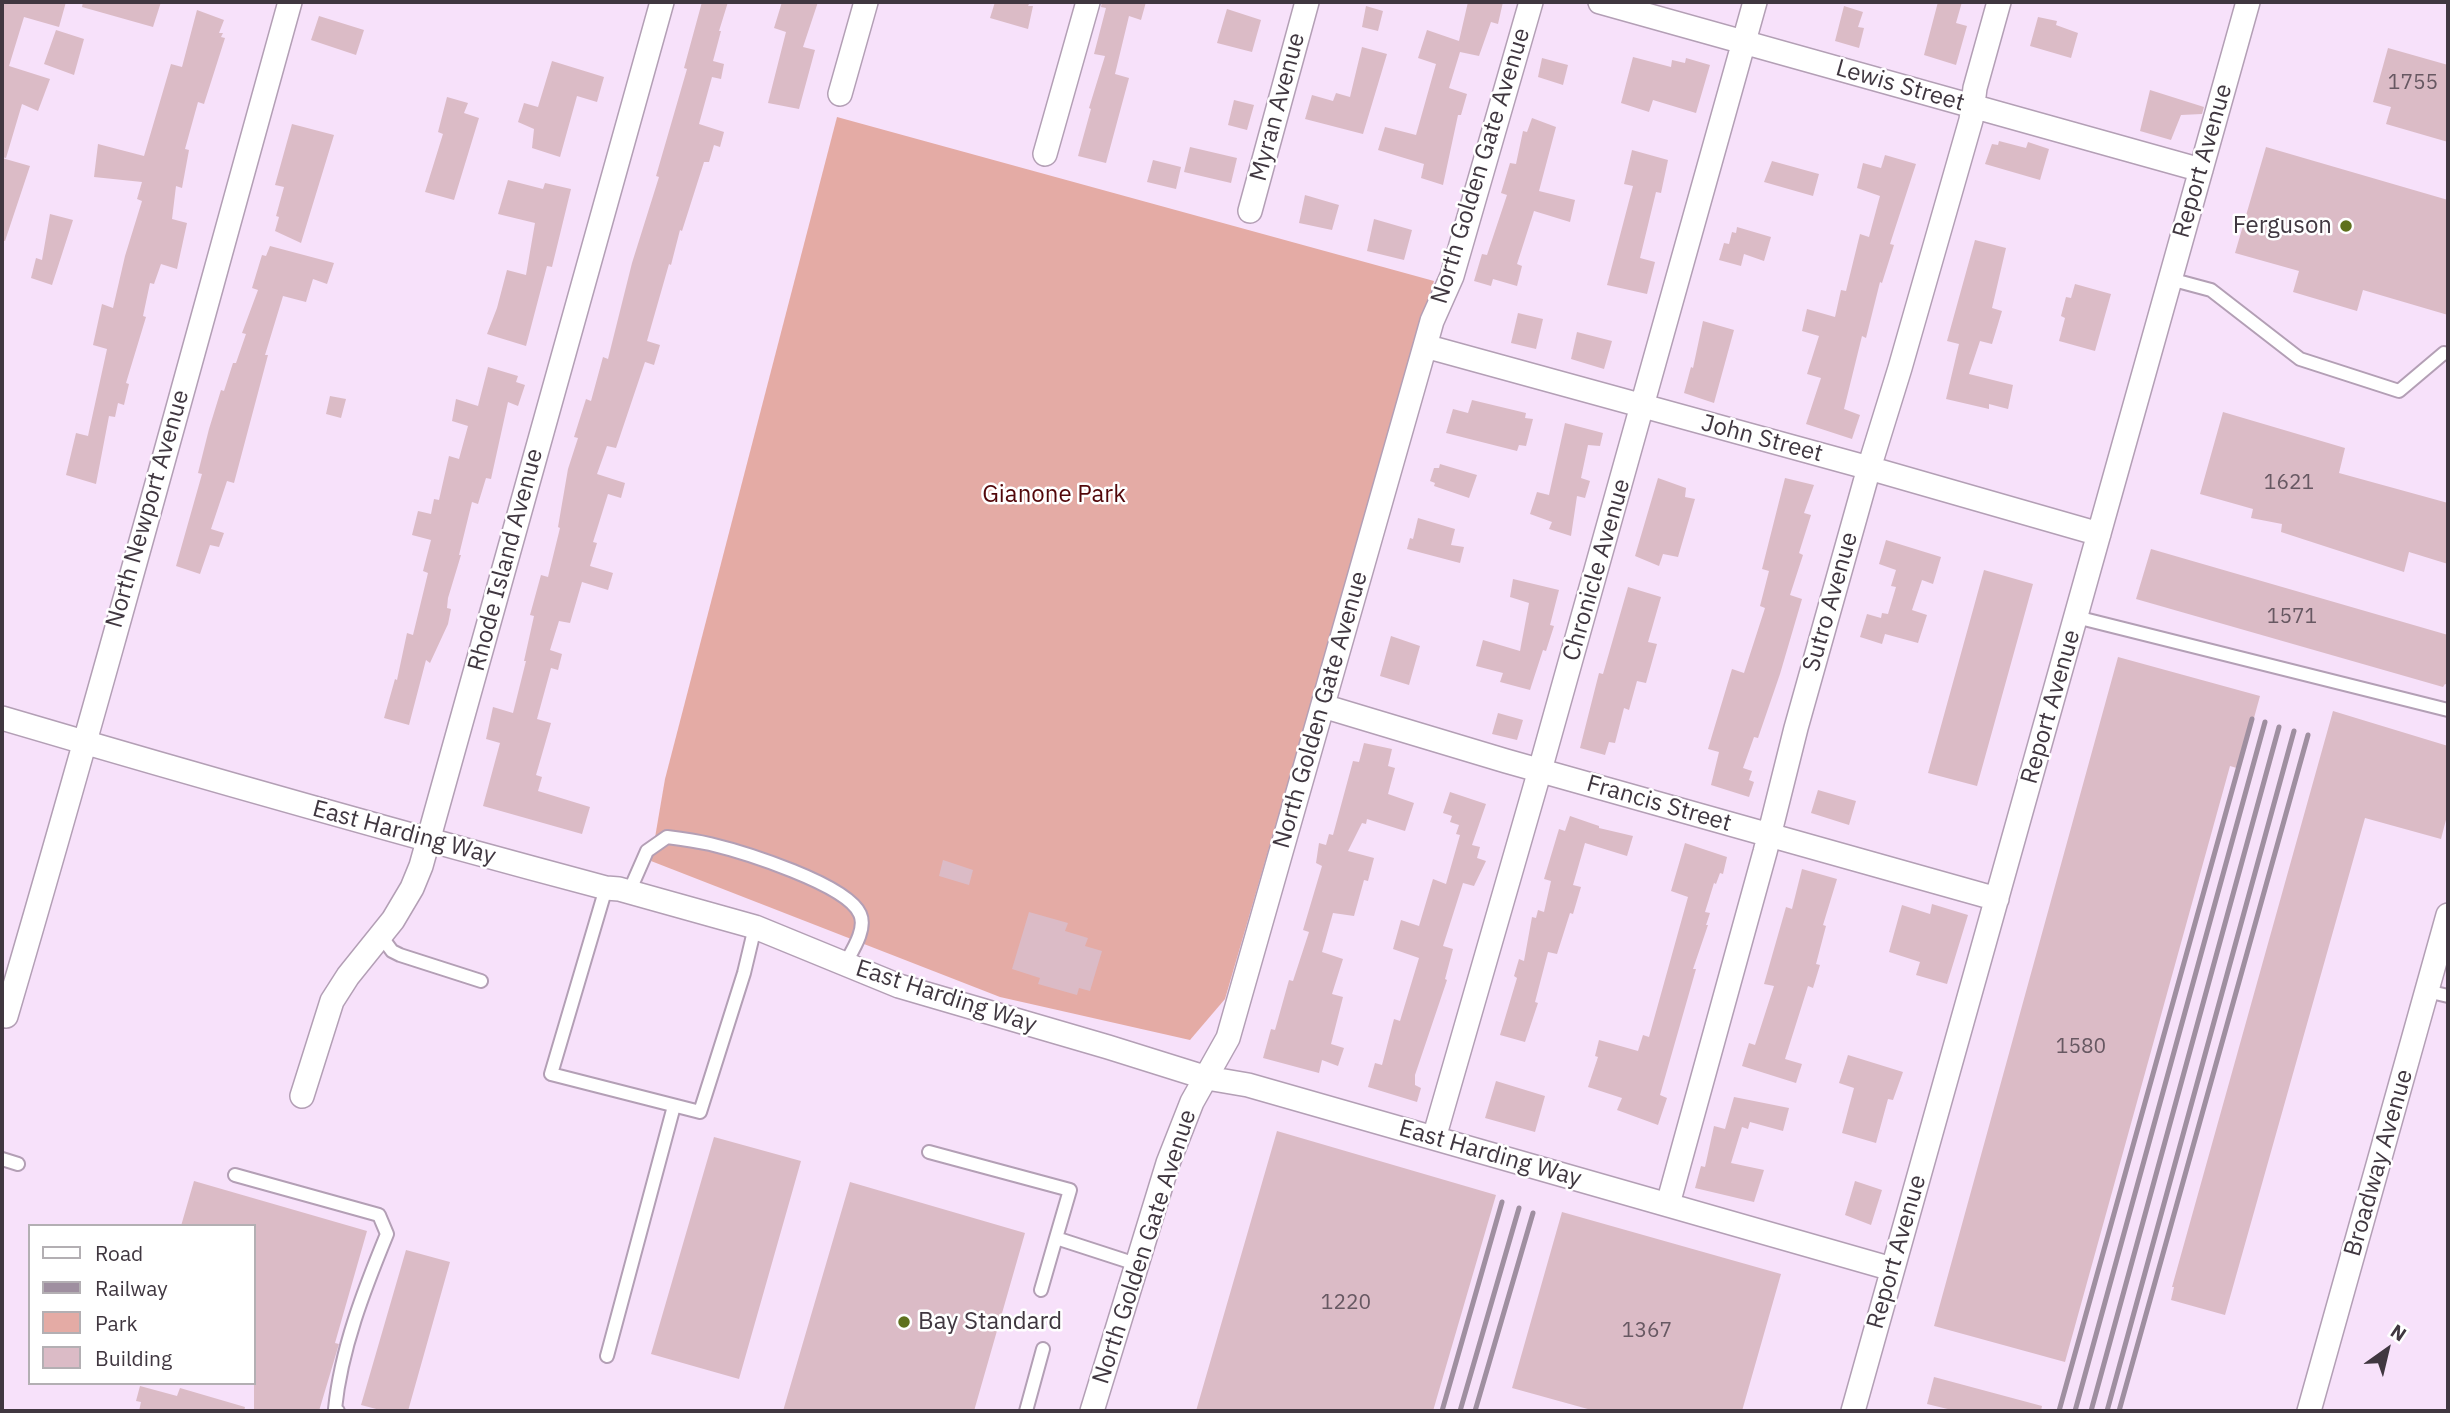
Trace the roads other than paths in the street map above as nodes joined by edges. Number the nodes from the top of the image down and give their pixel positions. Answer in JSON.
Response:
{"nodes":[{"id":1,"x":290,"y":2,"type":"edge"},
{"id":2,"x":662,"y":2,"type":"edge"},
{"id":3,"x":866,"y":2,"type":"edge"},
{"id":4,"x":1088,"y":2,"type":"edge"},
{"id":5,"x":1307,"y":2,"type":"edge"},
{"id":6,"x":1531,"y":2,"type":"edge"},
{"id":7,"x":1600,"y":2,"type":"edge"},
{"id":8,"x":1755,"y":2,"type":"edge"},
{"id":9,"x":1999,"y":2,"type":"edge"},
{"id":10,"x":2248,"y":2,"type":"edge"},
{"id":11,"x":1744,"y":42,"type":"junction"},
{"id":12,"x":840,"y":94,"type":"dead end"},
{"id":13,"x":1973,"y":106,"type":"junction"},
{"id":14,"x":1045,"y":154,"type":"dead end"},
{"id":15,"x":2201,"y":170,"type":"junction"},
{"id":16,"x":1250,"y":211,"type":"dead end"},
{"id":17,"x":2170,"y":279,"type":"junction"},
{"id":18,"x":1424,"y":346,"type":"junction"},
{"id":19,"x":2448,"y":354,"type":"edge"},
{"id":20,"x":1642,"y":407,"type":"junction"},
{"id":21,"x":1869,"y":468,"type":"junction"},
{"id":22,"x":2099,"y":534,"type":"junction"},
{"id":23,"x":2076,"y":617,"type":"junction"},
{"id":24,"x":1323,"y":706,"type":"junction"},
{"id":25,"x":2448,"y":710,"type":"edge"},
{"id":26,"x":2,"y":718,"type":"edge"},
{"id":27,"x":85,"y":741,"type":"junction"},
{"id":28,"x":1540,"y":770,"type":"junction"},
{"id":29,"x":1769,"y":834,"type":"junction"},
{"id":30,"x":428,"y":840,"type":"junction"},
{"id":31,"x":606,"y":888,"type":"junction"},
{"id":32,"x":629,"y":892,"type":"junction"},
{"id":33,"x":1997,"y":899,"type":"junction"},
{"id":34,"x":2448,"y":915,"type":"edge"},
{"id":35,"x":755,"y":927,"type":"junction"},
{"id":36,"x":381,"y":936,"type":"junction"},
{"id":37,"x":845,"y":964,"type":"junction"},
{"id":38,"x":481,"y":981,"type":"dead end"},
{"id":39,"x":2438,"y":993,"type":"edge"},
{"id":40,"x":6,"y":1016,"type":"dead end"},
{"id":41,"x":1207,"y":1078,"type":"junction"},
{"id":42,"x":302,"y":1096,"type":"dead end"},
{"id":43,"x":674,"y":1106,"type":"junction"},
{"id":44,"x":1434,"y":1138,"type":"junction"},
{"id":45,"x":929,"y":1152,"type":"dead end"},
{"id":46,"x":2,"y":1159,"type":"edge"},
{"id":47,"x":18,"y":1164,"type":"dead end"},
{"id":48,"x":235,"y":1175,"type":"dead end"},
{"id":49,"x":1668,"y":1204,"type":"junction"},
{"id":50,"x":1056,"y":1238,"type":"junction"},
{"id":51,"x":1136,"y":1264,"type":"junction"},
{"id":52,"x":1892,"y":1269,"type":"junction"},
{"id":53,"x":1041,"y":1290,"type":"dead end"},
{"id":54,"x":1043,"y":1349,"type":"dead end"},
{"id":55,"x":607,"y":1356,"type":"dead end"},
{"id":56,"x":338,"y":1411,"type":"edge"},
{"id":57,"x":1026,"y":1411,"type":"edge"},
{"id":58,"x":1092,"y":1411,"type":"edge"},
{"id":59,"x":1853,"y":1411,"type":"edge"},
{"id":60,"x":2309,"y":1411,"type":"edge"}],
"edges":[{"from":1,"to":27,"type":"street","name":"North Newport Avenue"},
{"from":2,"to":30,"type":"street","name":"Rhode Island Avenue"},
{"from":3,"to":12,"type":"street"},
{"from":4,"to":14,"type":"street"},
{"from":5,"to":16,"type":"street","name":"Myran Avenue"},
{"from":6,"to":18,"type":"street","name":"North Golden Gate Avenue"},
{"from":7,"to":11,"type":"street","name":"Lewis Street"},
{"from":8,"to":11,"type":"street","name":"Chronicle Avenue"},
{"from":9,"to":13,"type":"street","name":"Sutro Avenue"},
{"from":10,"to":15,"type":"street","name":"Report Avenue"},
{"from":11,"to":13,"type":"street","name":"Lewis Street"},
{"from":11,"to":20,"type":"street","name":"Chronicle Avenue"},
{"from":13,"to":15,"type":"street","name":"Lewis Street"},
{"from":13,"to":21,"type":"street","name":"Sutro Avenue"},
{"from":15,"to":17,"type":"street","name":"Report Avenue"},
{"from":17,"to":19,"type":"lane"},
{"from":17,"to":22,"type":"street","name":"Report Avenue"},
{"from":18,"to":20,"type":"street","name":"John Street"},
{"from":18,"to":24,"type":"street","name":"North Golden Gate Avenue"},
{"from":20,"to":21,"type":"street","name":"John Street"},
{"from":20,"to":28,"type":"street","name":"Chronicle Avenue"},
{"from":21,"to":22,"type":"street","name":"John Street"},
{"from":21,"to":29,"type":"street","name":"Sutro Avenue"},
{"from":22,"to":23,"type":"street","name":"Report Avenue"},
{"from":23,"to":25,"type":"lane"},
{"from":23,"to":33,"type":"street","name":"Report Avenue"},
{"from":24,"to":28,"type":"street","name":"Francis Street"},
{"from":24,"to":41,"type":"street","name":"North Golden Gate Avenue"},
{"from":26,"to":27,"type":"street","name":"East Harding Way"},
{"from":27,"to":30,"type":"street","name":"East Harding Way"},
{"from":27,"to":40,"type":"street","name":"North Newport Avenue"},
{"from":28,"to":29,"type":"street","name":"Francis Street"},
{"from":28,"to":44,"type":"street","name":"Chronicle Avenue"},
{"from":29,"to":33,"type":"street","name":"Francis Street"},
{"from":29,"to":49,"type":"street","name":"Sutro Avenue"},
{"from":30,"to":31,"type":"street","name":"East Harding Way"},
{"from":30,"to":36,"type":"street","name":"Rhode Island Avenue"},
{"from":31,"to":32,"type":"street","name":"East Harding Way"},
{"from":31,"to":43,"type":"lane"},
{"from":32,"to":35,"type":"street","name":"East Harding Way"},
{"from":32,"to":37,"type":"lane"},
{"from":33,"to":52,"type":"street","name":"Report Avenue"},
{"from":34,"to":39,"type":"street","name":"Broadway Avenue"},
{"from":35,"to":37,"type":"street","name":"East Harding Way"},
{"from":35,"to":43,"type":"lane"},
{"from":36,"to":38,"type":"lane"},
{"from":36,"to":42,"type":"street","name":"Rhode Island Avenue"},
{"from":37,"to":41,"type":"street","name":"East Harding Way"},
{"from":39,"to":60,"type":"street","name":"Broadway Avenue"},
{"from":41,"to":44,"type":"street","name":"East Harding Way"},
{"from":41,"to":51,"type":"street","name":"North Golden Gate Avenue"},
{"from":43,"to":55,"type":"lane"},
{"from":44,"to":49,"type":"street","name":"East Harding Way"},
{"from":45,"to":50,"type":"lane"},
{"from":46,"to":47,"type":"lane"},
{"from":48,"to":56,"type":"lane"},
{"from":49,"to":52,"type":"street","name":"East Harding Way"},
{"from":50,"to":51,"type":"lane"},
{"from":50,"to":53,"type":"lane"},
{"from":51,"to":58,"type":"street","name":"North Golden Gate Avenue"},
{"from":52,"to":59,"type":"street","name":"Report Avenue"},
{"from":54,"to":57,"type":"lane"}]}
